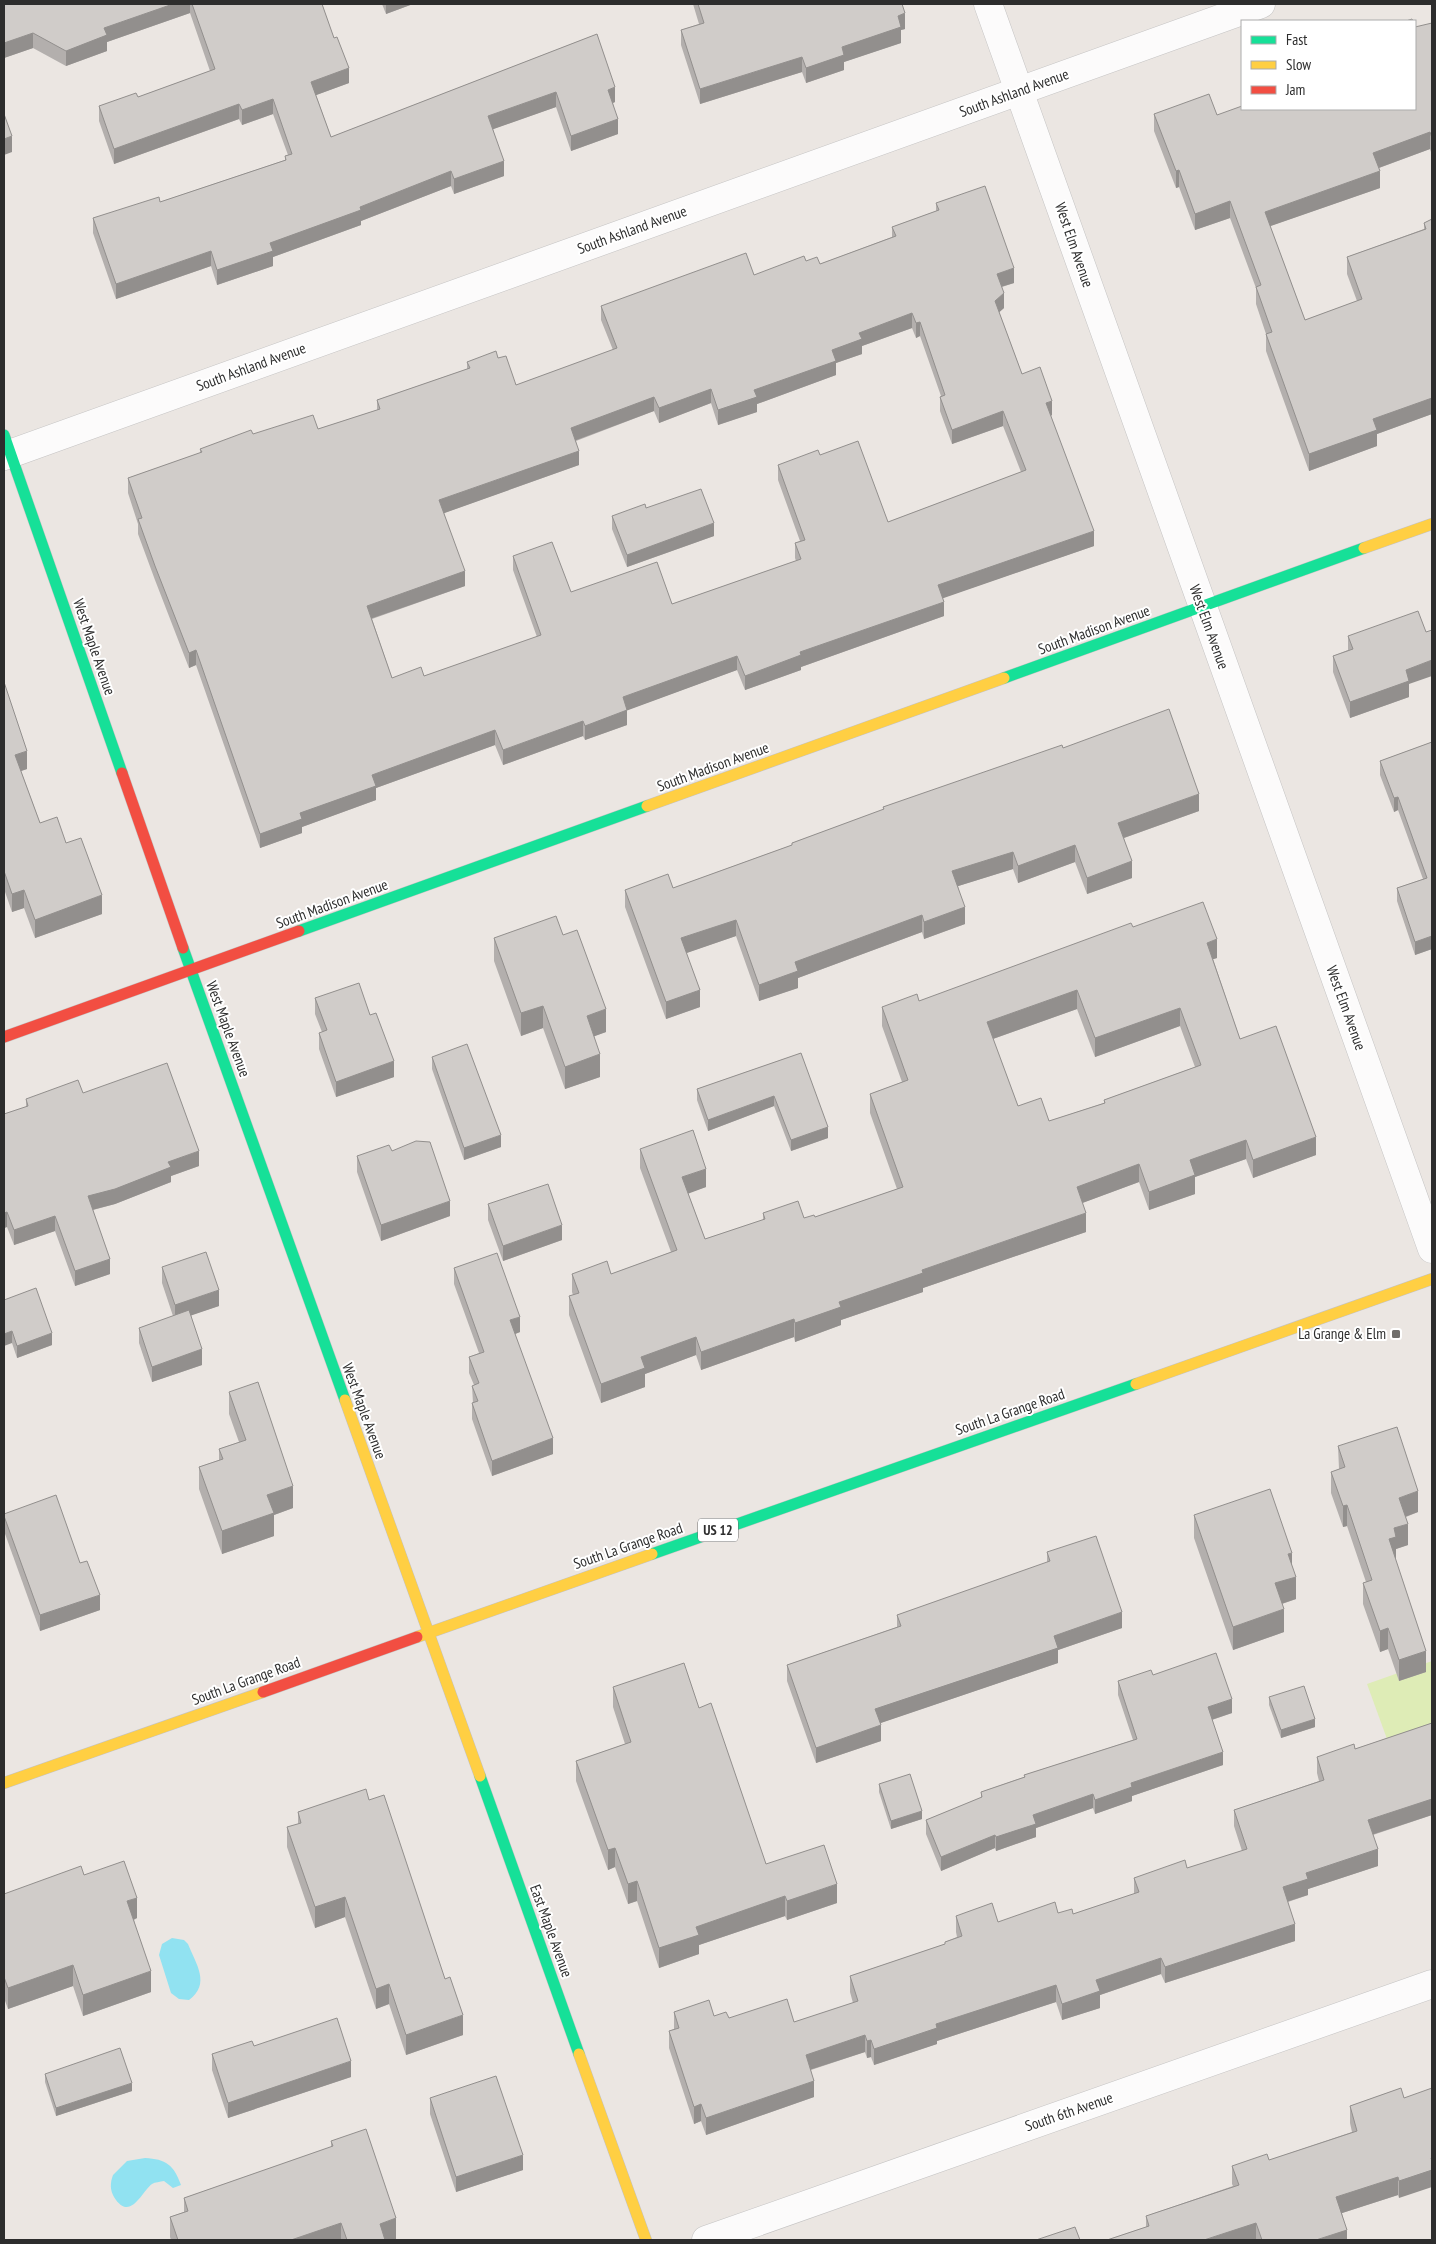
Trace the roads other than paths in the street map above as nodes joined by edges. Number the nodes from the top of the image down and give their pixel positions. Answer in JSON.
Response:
{"nodes":[{"id":1,"x":988,"y":4,"type":"edge"},
{"id":2,"x":1261,"y":4,"type":"edge"},
{"id":3,"x":1019,"y":91,"type":"junction"},
{"id":4,"x":6,"y":448,"type":"edge"},
{"id":5,"x":1432,"y":524,"type":"edge"},
{"id":6,"x":1202,"y":607,"type":"junction"},
{"id":7,"x":191,"y":970,"type":"junction"},
{"id":8,"x":4,"y":1037,"type":"edge"},
{"id":9,"x":1432,"y":1250,"type":"edge"},
{"id":10,"x":1432,"y":1279,"type":"edge"},
{"id":11,"x":428,"y":1632,"type":"junction"},
{"id":12,"x":4,"y":1783,"type":"edge"},
{"id":13,"x":1432,"y":1984,"type":"edge"},
{"id":14,"x":646,"y":2240,"type":"edge"},
{"id":15,"x":706,"y":2240,"type":"edge"}],
"edges":[{"from":1,"to":3,"type":"street","name":"West Elm Avenue"},
{"from":2,"to":3,"type":"street","name":"South Ashland Avenue"},
{"from":3,"to":4,"type":"street","name":"South Ashland Avenue"},
{"from":3,"to":6,"type":"street","name":"West Elm Avenue"},
{"from":4,"to":7,"type":"street","name":"West Maple Avenue"},
{"from":5,"to":6,"type":"street","name":"South Madison Avenue"},
{"from":6,"to":7,"type":"street","name":"South Madison Avenue"},
{"from":6,"to":9,"type":"street","name":"West Elm Avenue"},
{"from":7,"to":8,"type":"street","name":"South Madison Avenue"},
{"from":7,"to":11,"type":"street","name":"West Maple Avenue"},
{"from":10,"to":11,"type":"street","name":"South La Grange Road","number":"US 12"},
{"from":11,"to":12,"type":"street","name":"South La Grange Road","number":"US 12"},
{"from":11,"to":14,"type":"street","name":"East Maple Avenue"},
{"from":13,"to":15,"type":"street","name":"South 6th Avenue"}]}
